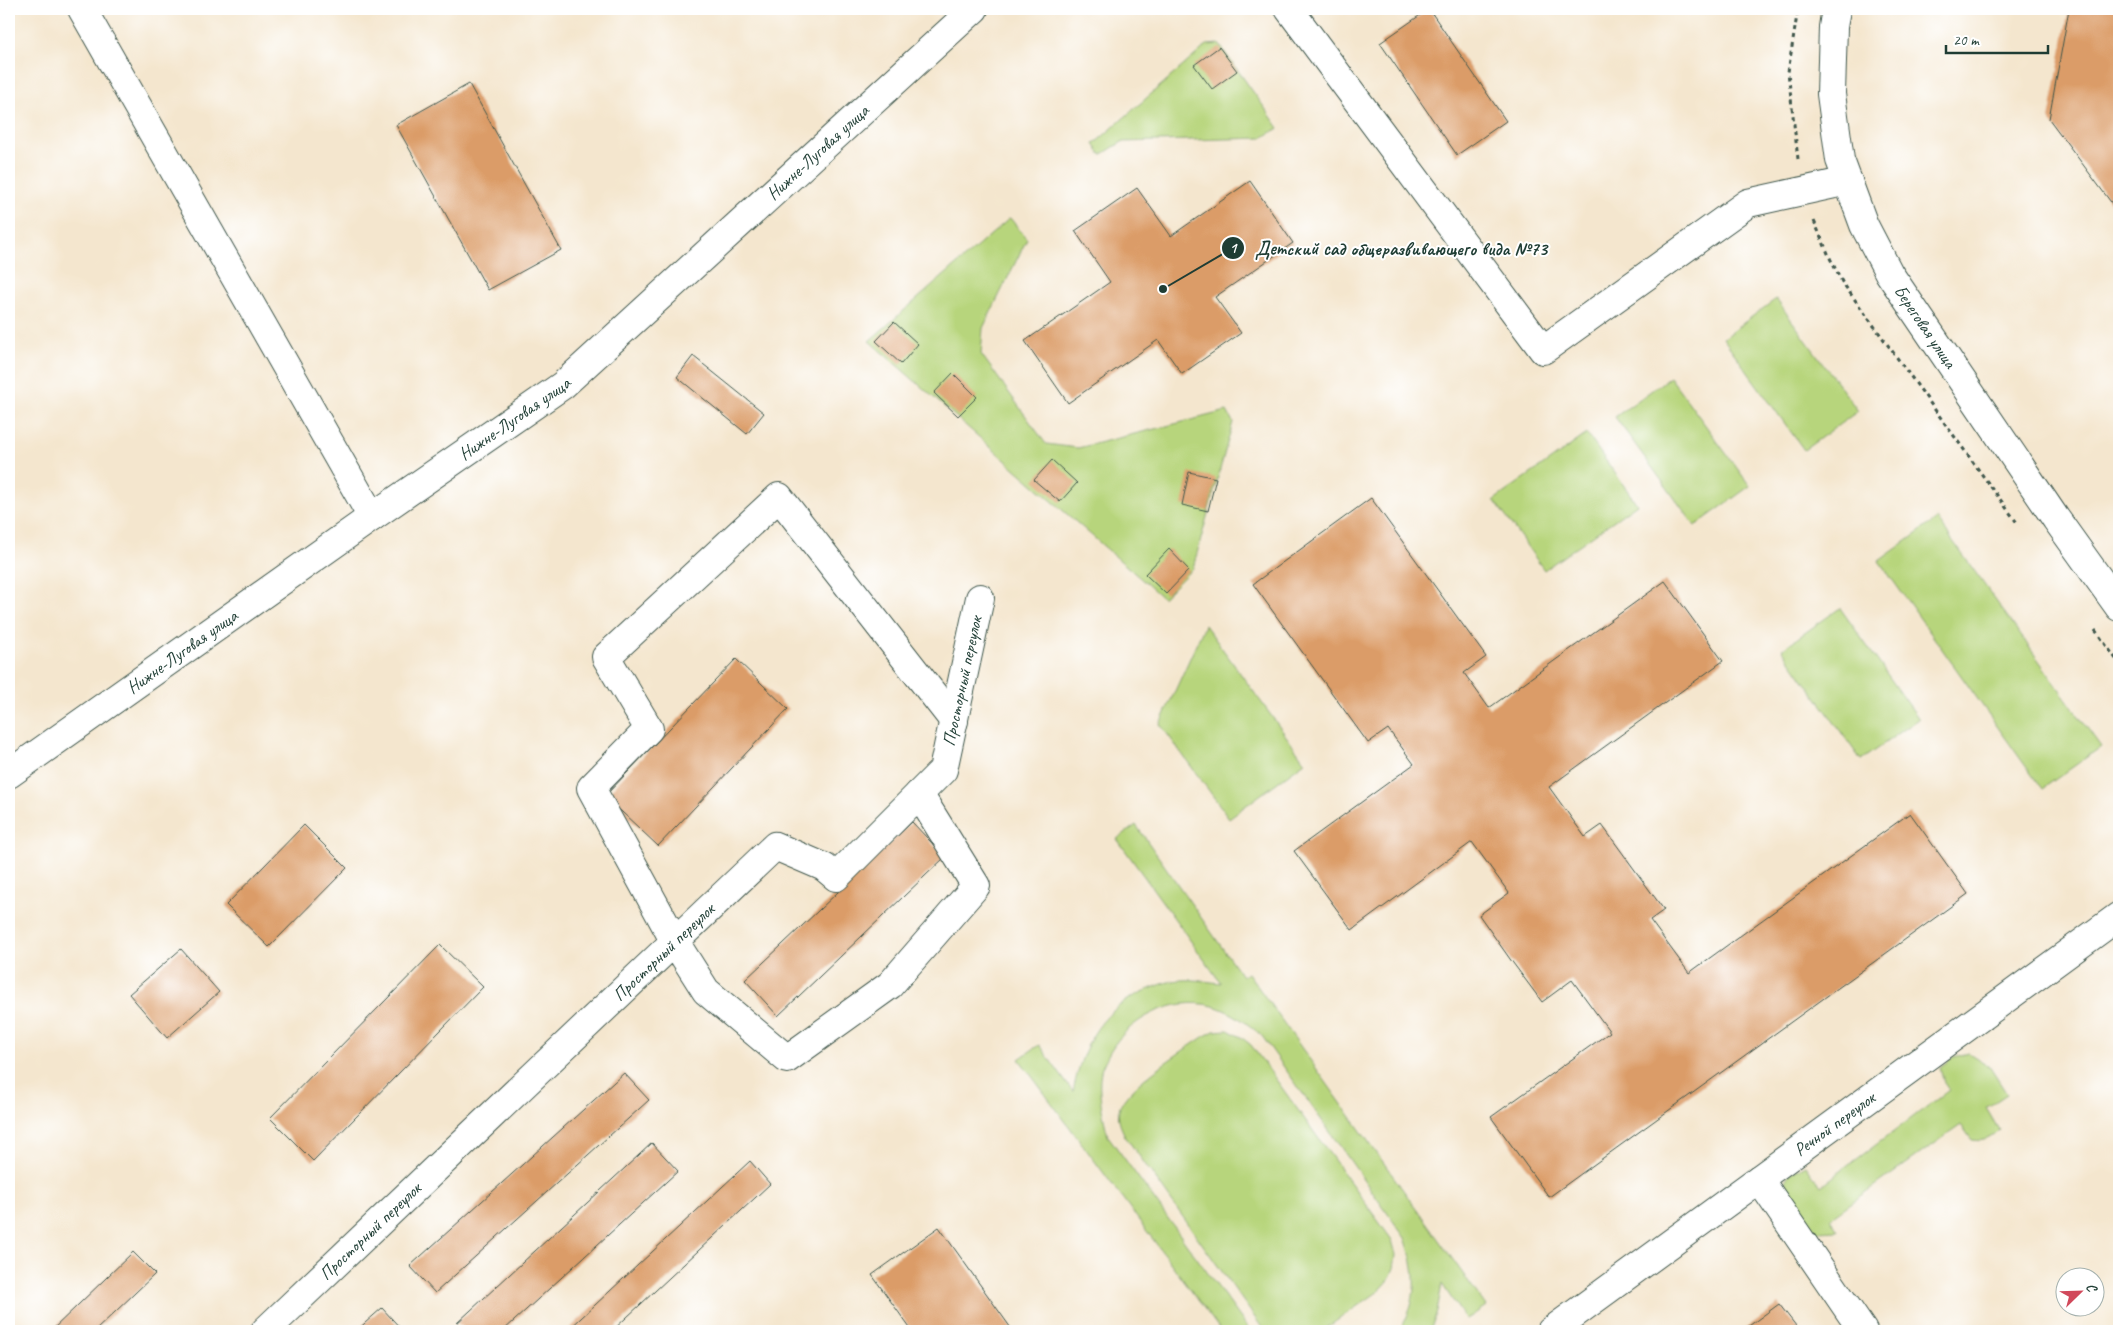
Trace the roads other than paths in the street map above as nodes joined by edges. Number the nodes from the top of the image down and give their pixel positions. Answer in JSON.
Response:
{"nodes":[{"id":1,"x":82,"y":9,"type":"edge"},
{"id":2,"x":974,"y":9,"type":"edge"},
{"id":3,"x":1289,"y":9,"type":"edge"},
{"id":4,"x":1836,"y":9,"type":"edge"},
{"id":5,"x":1848,"y":181,"type":"junction"},
{"id":6,"x":372,"y":517,"type":"junction"},
{"id":7,"x":980,"y":598,"type":"dead end"},
{"id":8,"x":2119,"y":607,"type":"edge"},
{"id":9,"x":954,"y":721,"type":"junction"},
{"id":10,"x":9,"y":774,"type":"edge"},
{"id":11,"x":919,"y":794,"type":"junction"},
{"id":12,"x":2119,"y":916,"type":"edge"},
{"id":13,"x":675,"y":942,"type":"junction"},
{"id":14,"x":1758,"y":1179,"type":"junction"},
{"id":15,"x":265,"y":1331,"type":"edge"},
{"id":16,"x":1551,"y":1331,"type":"edge"},
{"id":17,"x":1863,"y":1331,"type":"edge"}],
"edges":[{"from":1,"to":6,"type":"street"},
{"from":2,"to":6,"type":"street","name":"Нижне-Луговая улица"},
{"from":3,"to":5,"type":"street"},
{"from":4,"to":5,"type":"street","name":"Береговая улица"},
{"from":5,"to":8,"type":"street","name":"Береговая улица"},
{"from":6,"to":10,"type":"street","name":"Нижне-Луговая улица"},
{"from":7,"to":9,"type":"street","name":"Просторный переулок"},
{"from":9,"to":11,"type":"street","name":"Просторный переулок"},
{"from":9,"to":13,"type":"street"},
{"from":11,"to":13,"type":"street","name":"Просторный переулок"},
{"from":11,"to":13,"type":"street"},
{"from":12,"to":14,"type":"street","name":"Речной переулок"},
{"from":13,"to":15,"type":"street","name":"Просторный переулок"},
{"from":14,"to":16,"type":"street","name":"Речной переулок"},
{"from":14,"to":17,"type":"street"}]}
